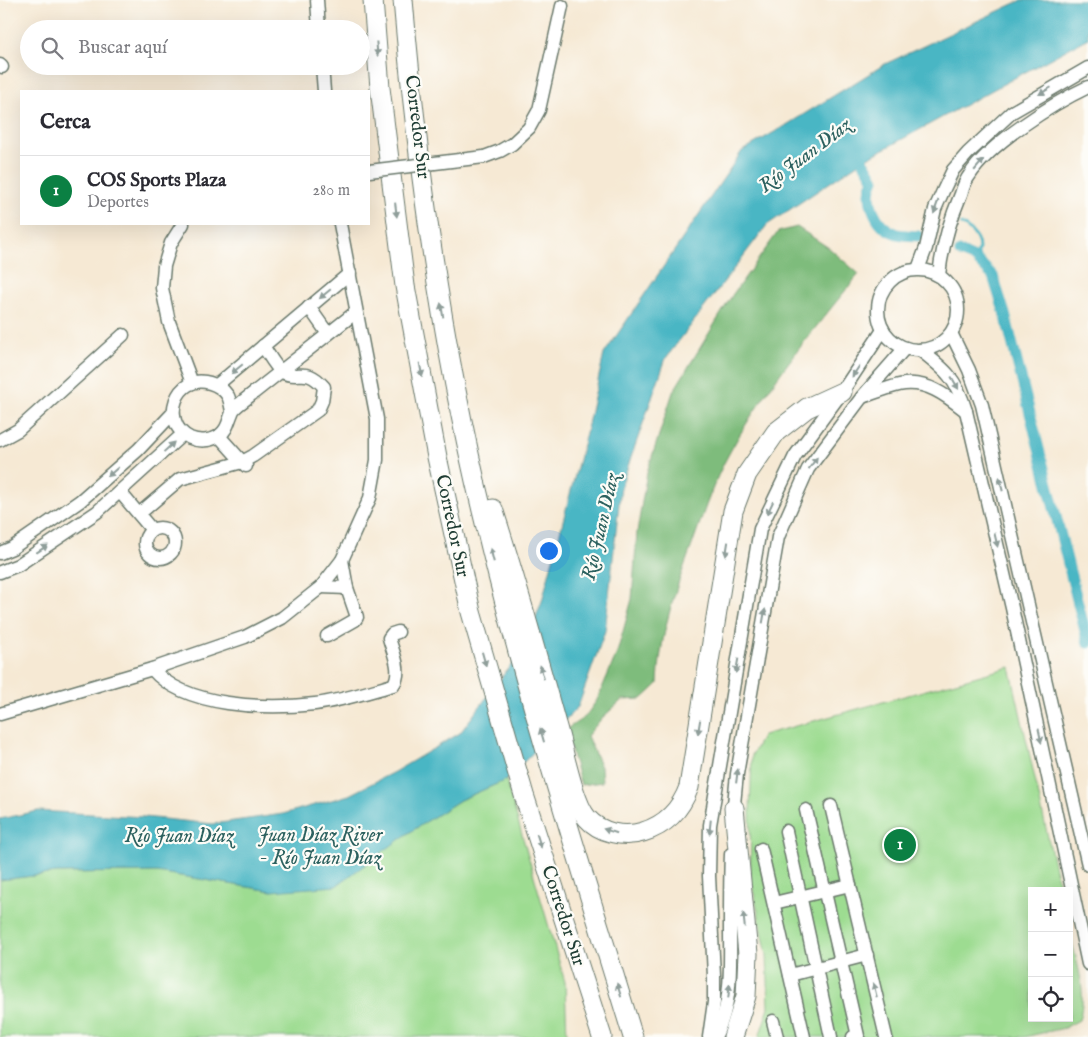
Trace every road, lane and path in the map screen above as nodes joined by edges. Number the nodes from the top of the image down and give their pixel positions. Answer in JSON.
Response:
{"nodes":[{"id":1,"x":317,"y":0,"type":"edge"},
{"id":2,"x":373,"y":0,"type":"edge"},
{"id":3,"x":403,"y":0,"type":"edge"},
{"id":4,"x":562,"y":6,"type":"dead end"},
{"id":5,"x":318,"y":20,"type":"edge"},
{"id":6,"x":1088,"y":68,"type":"edge"},
{"id":7,"x":323,"y":75,"type":"edge"},
{"id":8,"x":1088,"y":87,"type":"edge"},
{"id":9,"x":324,"y":90,"type":"edge"},
{"id":10,"x":370,"y":171,"type":"edge"},
{"id":11,"x":183,"y":225,"type":"edge"},
{"id":12,"x":340,"y":225,"type":"edge"},
{"id":13,"x":918,"y":269,"type":"junction"},
{"id":14,"x":350,"y":273,"type":"junction"},
{"id":15,"x":939,"y":275,"type":"junction"},
{"id":16,"x":309,"y":307,"type":"junction"},
{"id":17,"x":356,"y":312,"type":"junction"},
{"id":18,"x":883,"y":330,"type":"junction"},
{"id":19,"x":951,"y":333,"type":"junction"},
{"id":20,"x":328,"y":334,"type":"junction"},
{"id":21,"x":123,"y":335,"type":"dead end"},
{"id":22,"x":263,"y":346,"type":"junction"},
{"id":23,"x":904,"y":348,"type":"junction"},
{"id":24,"x":920,"y":350,"type":"junction"},
{"id":25,"x":281,"y":371,"type":"junction"},
{"id":26,"x":192,"y":383,"type":"junction"},
{"id":27,"x":217,"y":385,"type":"junction"},
{"id":28,"x":842,"y":392,"type":"junction"},
{"id":29,"x":862,"y":397,"type":"junction"},
{"id":30,"x":232,"y":411,"type":"junction"},
{"id":31,"x":966,"y":411,"type":"junction"},
{"id":32,"x":173,"y":413,"type":"junction"},
{"id":33,"x":183,"y":434,"type":"junction"},
{"id":34,"x":219,"y":436,"type":"junction"},
{"id":35,"x":0,"y":440,"type":"edge"},
{"id":36,"x":244,"y":464,"type":"junction"},
{"id":37,"x":120,"y":492,"type":"junction"},
{"id":38,"x":139,"y":514,"type":"junction"},
{"id":39,"x":152,"y":530,"type":"dead end"},
{"id":40,"x":0,"y":553,"type":"edge"},
{"id":41,"x":342,"y":560,"type":"junction"},
{"id":42,"x":0,"y":572,"type":"edge"},
{"id":43,"x":321,"y":587,"type":"junction"},
{"id":44,"x":347,"y":588,"type":"junction"},
{"id":45,"x":513,"y":600,"type":"junction"},
{"id":46,"x":398,"y":632,"type":"dead end"},
{"id":47,"x":1035,"y":634,"type":"junction"},
{"id":48,"x":327,"y":636,"type":"dead end"},
{"id":49,"x":152,"y":669,"type":"junction"},
{"id":50,"x":1029,"y":688,"type":"junction"},
{"id":51,"x":0,"y":714,"type":"edge"},
{"id":52,"x":1060,"y":739,"type":"junction"},
{"id":53,"x":831,"y":806,"type":"dead end"},
{"id":54,"x":734,"y":808,"type":"junction"},
{"id":55,"x":806,"y":810,"type":"dead end"},
{"id":56,"x":786,"y":831,"type":"dead end"},
{"id":57,"x":761,"y":849,"type":"dead end"},
{"id":58,"x":1088,"y":865,"type":"edge"},
{"id":59,"x":850,"y":885,"type":"junction"},
{"id":60,"x":825,"y":891,"type":"junction"},
{"id":61,"x":800,"y":897,"type":"junction"},
{"id":62,"x":774,"y":904,"type":"junction"},
{"id":63,"x":867,"y":955,"type":"junction"},
{"id":64,"x":841,"y":962,"type":"junction"},
{"id":65,"x":1088,"y":964,"type":"edge"},
{"id":66,"x":816,"y":967,"type":"junction"},
{"id":67,"x":790,"y":975,"type":"junction"},
{"id":68,"x":773,"y":1021,"type":"dead end"},
{"id":69,"x":602,"y":1037,"type":"edge"},
{"id":70,"x":633,"y":1037,"type":"edge"},
{"id":71,"x":709,"y":1037,"type":"edge"},
{"id":72,"x":715,"y":1037,"type":"edge"},
{"id":73,"x":733,"y":1037,"type":"edge"},
{"id":74,"x":777,"y":1037,"type":"edge"},
{"id":75,"x":804,"y":1037,"type":"edge"},
{"id":76,"x":831,"y":1037,"type":"edge"},
{"id":77,"x":853,"y":1037,"type":"edge"},
{"id":78,"x":886,"y":1037,"type":"edge"}],
"edges":[{"from":1,"to":5,"type":"street"},
{"from":2,"to":69,"type":"highway","name":"Corredor Sur","one_way":true},
{"from":45,"to":3,"type":"highway","name":"Corredor Sur","one_way":true},
{"from":4,"to":10,"type":"street","bridge":true},
{"from":6,"to":13,"type":"street","one_way":true},
{"from":7,"to":9,"type":"street"},
{"from":15,"to":8,"type":"street","one_way":true},
{"from":11,"to":26,"type":"street"},
{"from":12,"to":14,"type":"street"},
{"from":13,"to":15,"type":"street"},
{"from":13,"to":18,"type":"street"},
{"from":14,"to":16,"type":"street","one_way":true},
{"from":14,"to":17,"type":"street"},
{"from":15,"to":19,"type":"street"},
{"from":16,"to":20,"type":"street"},
{"from":16,"to":22,"type":"street"},
{"from":17,"to":20,"type":"street"},
{"from":17,"to":41,"type":"street"},
{"from":18,"to":23,"type":"street"},
{"from":18,"to":28,"type":"street","one_way":true},
{"from":19,"to":24,"type":"street"},
{"from":47,"to":19,"type":"street","one_way":true},
{"from":20,"to":25,"type":"street"},
{"from":21,"to":35,"type":"street"},
{"from":22,"to":25,"type":"street"},
{"from":22,"to":27,"type":"street","one_way":true},
{"from":23,"to":24,"type":"street"},
{"from":23,"to":29,"type":"street"},
{"from":24,"to":31,"type":"street","one_way":true},
{"from":25,"to":30,"type":"street"},
{"from":25,"to":36,"type":"street"},
{"from":26,"to":27,"type":"street"},
{"from":26,"to":32,"type":"street"},
{"from":27,"to":30,"type":"street"},
{"from":28,"to":45,"type":"highway","one_way":true},
{"from":28,"to":71,"type":"street","one_way":true},
{"from":29,"to":31,"type":"street"},
{"from":54,"to":29,"type":"street","one_way":true},
{"from":30,"to":34,"type":"street"},
{"from":31,"to":50,"type":"street","one_way":true},
{"from":32,"to":33,"type":"street"},
{"from":32,"to":40,"type":"street","one_way":true},
{"from":33,"to":34,"type":"street"},
{"from":37,"to":33,"type":"street","one_way":true},
{"from":34,"to":36,"type":"street"},
{"from":36,"to":38,"type":"street"},
{"from":37,"to":38,"type":"street"},
{"from":42,"to":37,"type":"street","one_way":true},
{"from":38,"to":39,"type":"street"},
{"from":41,"to":43,"type":"street"},
{"from":41,"to":44,"type":"street"},
{"from":43,"to":44,"type":"street"},
{"from":43,"to":49,"type":"street"},
{"from":44,"to":48,"type":"street"},
{"from":70,"to":45,"type":"highway","name":"Corredor Sur","one_way":true},
{"from":46,"to":49,"type":"street"},
{"from":47,"to":50,"type":"street"},
{"from":47,"to":52,"type":"street"},
{"from":49,"to":51,"type":"street"},
{"from":50,"to":52,"type":"street"},
{"from":50,"to":65,"type":"street","one_way":true},
{"from":52,"to":58,"type":"street"},
{"from":53,"to":59,"type":"street"},
{"from":72,"to":54,"type":"street","one_way":true},
{"from":73,"to":54,"type":"highway","one_way":true},
{"from":55,"to":60,"type":"street"},
{"from":56,"to":61,"type":"street"},
{"from":57,"to":62,"type":"street"},
{"from":59,"to":60,"type":"street"},
{"from":59,"to":63,"type":"street"},
{"from":60,"to":61,"type":"street"},
{"from":60,"to":64,"type":"street"},
{"from":61,"to":62,"type":"street"},
{"from":61,"to":66,"type":"street"},
{"from":62,"to":67,"type":"street"},
{"from":63,"to":64,"type":"street"},
{"from":78,"to":63,"type":"street","one_way":true},
{"from":64,"to":66,"type":"street"},
{"from":64,"to":77,"type":"street"},
{"from":66,"to":67,"type":"street"},
{"from":66,"to":76,"type":"street"},
{"from":67,"to":75,"type":"street"},
{"from":68,"to":74,"type":"street"}]}
